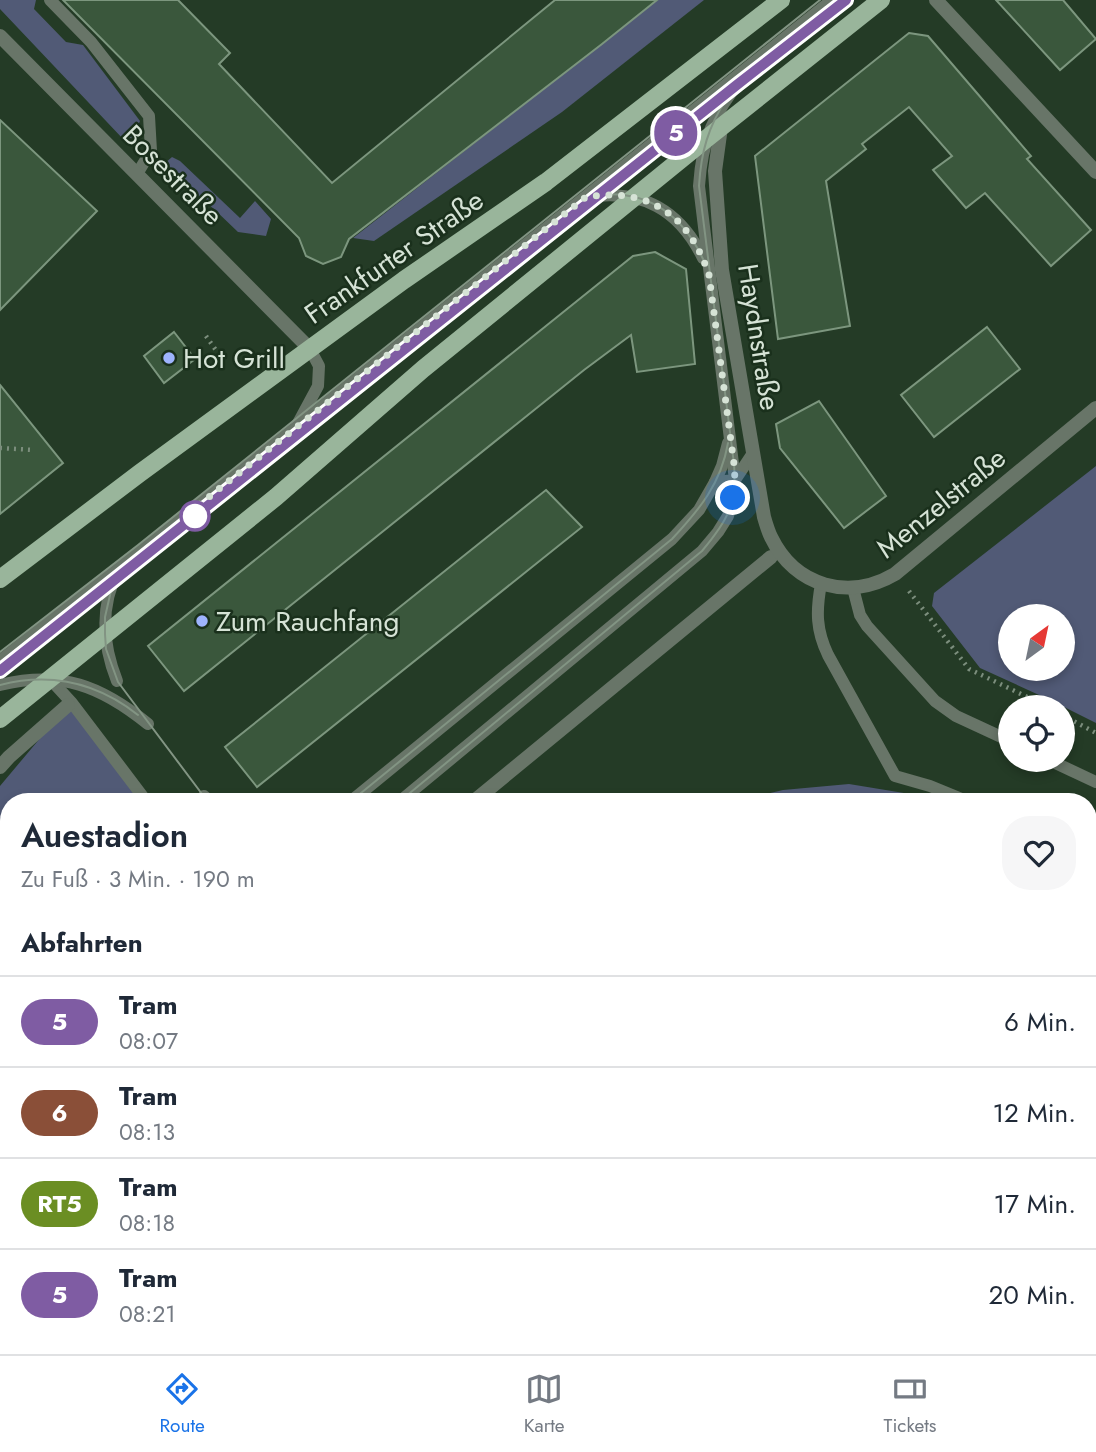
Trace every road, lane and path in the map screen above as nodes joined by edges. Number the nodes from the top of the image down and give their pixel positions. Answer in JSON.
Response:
{"nodes":[{"id":1,"x":50,"y":0,"type":"edge"},
{"id":2,"x":781,"y":0,"type":"edge"},
{"id":3,"x":832,"y":0,"type":"edge"},
{"id":4,"x":881,"y":0,"type":"edge"},
{"id":5,"x":936,"y":0,"type":"edge"},
{"id":6,"x":0,"y":36,"type":"edge"},
{"id":7,"x":757,"y":60,"type":"junction"},
{"id":8,"x":721,"y":127,"type":"junction"},
{"id":9,"x":706,"y":139,"type":"junction"},
{"id":10,"x":1096,"y":172,"type":"edge"},
{"id":11,"x":138,"y":174,"type":"junction"},
{"id":12,"x":586,"y":197,"type":"junction"},
{"id":13,"x":634,"y":197,"type":"junction"},
{"id":14,"x":716,"y":272,"type":"junction"},
{"id":15,"x":206,"y":336,"type":"dead end"},
{"id":16,"x":310,"y":349,"type":"junction"},
{"id":17,"x":225,"y":363,"type":"dead end"},
{"id":18,"x":321,"y":408,"type":"junction"},
{"id":19,"x":1096,"y":408,"type":"edge"},
{"id":20,"x":729,"y":425,"type":"junction"},
{"id":21,"x":295,"y":429,"type":"junction"},
{"id":22,"x":0,"y":448,"type":"edge"},
{"id":23,"x":34,"y":450,"type":"dead end"},
{"id":24,"x":753,"y":453,"type":"junction"},
{"id":25,"x":735,"y":480,"type":"junction"},
{"id":26,"x":715,"y":482,"type":"junction"},
{"id":27,"x":775,"y":554,"type":"junction"},
{"id":28,"x":120,"y":567,"type":"junction"},
{"id":29,"x":895,"y":574,"type":"junction"},
{"id":30,"x":0,"y":579,"type":"edge"},
{"id":31,"x":821,"y":584,"type":"junction"},
{"id":32,"x":853,"y":589,"type":"junction"},
{"id":33,"x":105,"y":634,"type":"junction"},
{"id":34,"x":0,"y":661,"type":"edge"},
{"id":35,"x":50,"y":679,"type":"junction"},
{"id":36,"x":117,"y":681,"type":"dead end"},
{"id":37,"x":0,"y":685,"type":"edge"},
{"id":38,"x":1022,"y":695,"type":"edge"},
{"id":39,"x":68,"y":705,"type":"dead end"},
{"id":40,"x":0,"y":719,"type":"edge"},
{"id":41,"x":1075,"y":722,"type":"edge"},
{"id":42,"x":148,"y":724,"type":"dead end"},
{"id":43,"x":1096,"y":733,"type":"edge"},
{"id":44,"x":998,"y":735,"type":"edge"},
{"id":45,"x":0,"y":767,"type":"edge"},
{"id":46,"x":1075,"y":772,"type":"edge"},
{"id":47,"x":1096,"y":782,"type":"edge"},
{"id":48,"x":140,"y":793,"type":"edge"},
{"id":49,"x":361,"y":793,"type":"edge"},
{"id":50,"x":410,"y":793,"type":"edge"},
{"id":51,"x":484,"y":793,"type":"edge"},
{"id":52,"x":947,"y":793,"type":"edge"}],
"edges":[{"from":1,"to":11,"type":"lane"},
{"from":2,"to":16,"type":"main road","name":"Frankfurter Straße"},
{"from":3,"to":7,"type":"lane"},
{"from":4,"to":8,"type":"main road"},
{"from":5,"to":10,"type":"street"},
{"from":6,"to":11,"type":"street","name":"Bosestraße"},
{"from":7,"to":9,"type":"lane"},
{"from":7,"to":12,"type":"lane"},
{"from":8,"to":9,"type":"main road"},
{"from":8,"to":14,"type":"street","name":"Haydnstraße"},
{"from":9,"to":13,"type":"main road"},
{"from":9,"to":14,"type":"lane"},
{"from":11,"to":16,"type":"street","name":"Bosestraße"},
{"from":12,"to":13,"type":"lane"},
{"from":12,"to":18,"type":"lane"},
{"from":13,"to":14,"type":"lane"},
{"from":13,"to":33,"type":"main road"},
{"from":14,"to":20,"type":"lane"},
{"from":14,"to":24,"type":"street","name":"Haydnstraße"},
{"from":15,"to":17,"type":"path"},
{"from":16,"to":18,"type":"lane"},
{"from":16,"to":21,"type":"lane"},
{"from":16,"to":30,"type":"main road","name":"Frankfurter Straße"},
{"from":18,"to":21,"type":"lane"},
{"from":19,"to":29,"type":"street","name":"Menzelstraße"},
{"from":20,"to":25,"type":"lane"},
{"from":20,"to":26,"type":"lane"},
{"from":21,"to":28,"type":"lane"},
{"from":22,"to":23,"type":"path"},
{"from":24,"to":25,"type":"lane"},
{"from":24,"to":27,"type":"street","name":"Haydnstraße"},
{"from":25,"to":26,"type":"lane"},
{"from":25,"to":50,"type":"lane"},
{"from":26,"to":49,"type":"lane"},
{"from":27,"to":31,"type":"street","name":"Menzelstraße"},
{"from":27,"to":51,"type":"street"},
{"from":28,"to":33,"type":"lane"},
{"from":28,"to":34,"type":"lane"},
{"from":29,"to":32,"type":"street","name":"Menzelstraße"},
{"from":29,"to":38,"type":"path"},
{"from":31,"to":32,"type":"street","name":"Menzelstraße"},
{"from":31,"to":52,"type":"lane"},
{"from":32,"to":44,"type":"lane"},
{"from":33,"to":35,"type":"main road"},
{"from":33,"to":36,"type":"lane"},
{"from":35,"to":37,"type":"lane"},
{"from":35,"to":40,"type":"main road"},
{"from":35,"to":42,"type":"lane"},
{"from":35,"to":48,"type":"lane"},
{"from":39,"to":45,"type":"street"},
{"from":41,"to":43,"type":"path"},
{"from":46,"to":47,"type":"lane"}]}
